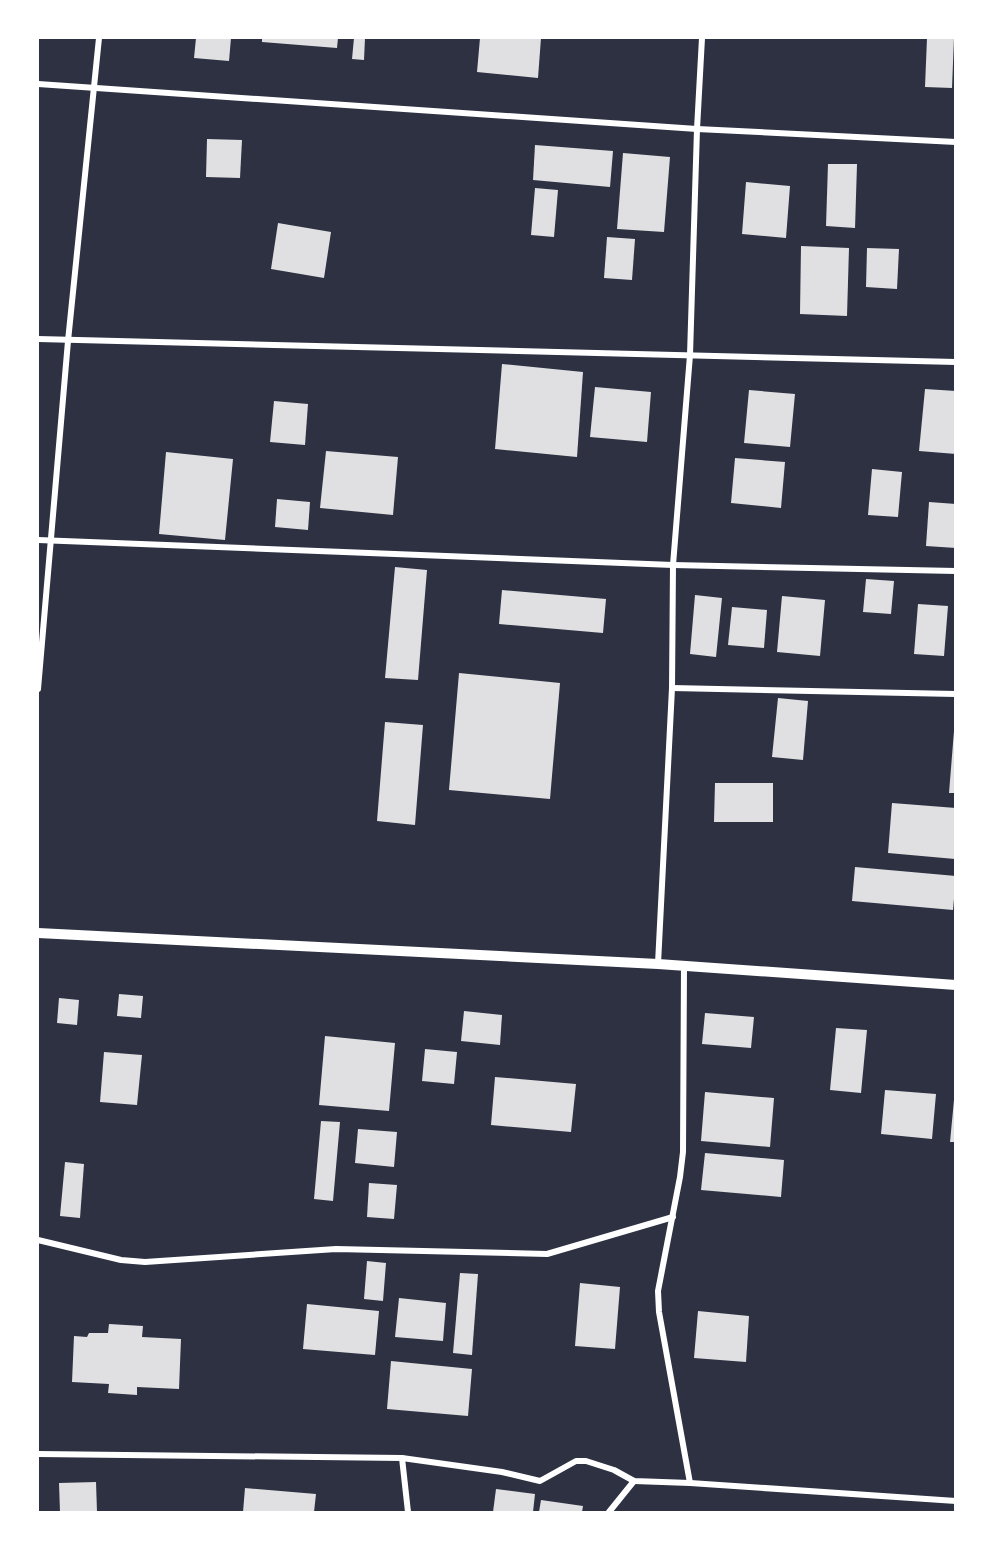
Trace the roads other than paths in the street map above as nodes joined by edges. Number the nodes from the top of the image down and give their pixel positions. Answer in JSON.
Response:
{"nodes":[{"id":1,"x":99,"y":38,"type":"edge"},
{"id":2,"x":702,"y":38,"type":"edge"},
{"id":3,"x":38,"y":84,"type":"edge"},
{"id":4,"x":93,"y":87,"type":"junction"},
{"id":5,"x":697,"y":129,"type":"junction"},
{"id":6,"x":956,"y":142,"type":"edge"},
{"id":7,"x":38,"y":339,"type":"edge"},
{"id":8,"x":68,"y":341,"type":"junction"},
{"id":9,"x":690,"y":355,"type":"junction"},
{"id":10,"x":956,"y":362,"type":"edge"},
{"id":11,"x":38,"y":540,"type":"edge"},
{"id":12,"x":51,"y":541,"type":"junction"},
{"id":13,"x":673,"y":565,"type":"junction"},
{"id":14,"x":956,"y":571,"type":"edge"},
{"id":15,"x":672,"y":688,"type":"junction"},
{"id":16,"x":38,"y":689,"type":"edge"},
{"id":17,"x":956,"y":694,"type":"edge"},
{"id":18,"x":38,"y":933,"type":"edge"},
{"id":19,"x":658,"y":964,"type":"junction"},
{"id":20,"x":684,"y":966,"type":"junction"},
{"id":21,"x":956,"y":985,"type":"edge"},
{"id":22,"x":673,"y":1217,"type":"junction"},
{"id":23,"x":38,"y":1240,"type":"edge"},
{"id":24,"x":38,"y":1454,"type":"edge"},
{"id":25,"x":402,"y":1458,"type":"junction"},
{"id":26,"x":634,"y":1481,"type":"junction"},
{"id":27,"x":690,"y":1483,"type":"junction"},
{"id":28,"x":956,"y":1502,"type":"edge"},
{"id":29,"x":408,"y":1512,"type":"edge"},
{"id":30,"x":609,"y":1512,"type":"edge"}],
"edges":[{"from":1,"to":4,"type":"street"},
{"from":2,"to":5,"type":"street"},
{"from":3,"to":4,"type":"street"},
{"from":4,"to":5,"type":"street"},
{"from":4,"to":8,"type":"street"},
{"from":5,"to":6,"type":"street"},
{"from":5,"to":9,"type":"street"},
{"from":7,"to":8,"type":"street"},
{"from":8,"to":9,"type":"street"},
{"from":8,"to":12,"type":"street"},
{"from":9,"to":10,"type":"street"},
{"from":9,"to":13,"type":"street"},
{"from":11,"to":12,"type":"street"},
{"from":12,"to":13,"type":"street"},
{"from":12,"to":16,"type":"street"},
{"from":13,"to":14,"type":"street"},
{"from":13,"to":15,"type":"street"},
{"from":15,"to":17,"type":"street"},
{"from":15,"to":19,"type":"street"},
{"from":18,"to":19,"type":"street"},
{"from":19,"to":20,"type":"street"},
{"from":20,"to":21,"type":"street"},
{"from":20,"to":22,"type":"street"},
{"from":22,"to":23,"type":"street"},
{"from":22,"to":27,"type":"street"},
{"from":24,"to":25,"type":"street"},
{"from":25,"to":26,"type":"street"},
{"from":25,"to":29,"type":"street"},
{"from":26,"to":27,"type":"street"},
{"from":26,"to":30,"type":"street"},
{"from":27,"to":28,"type":"street"}]}
